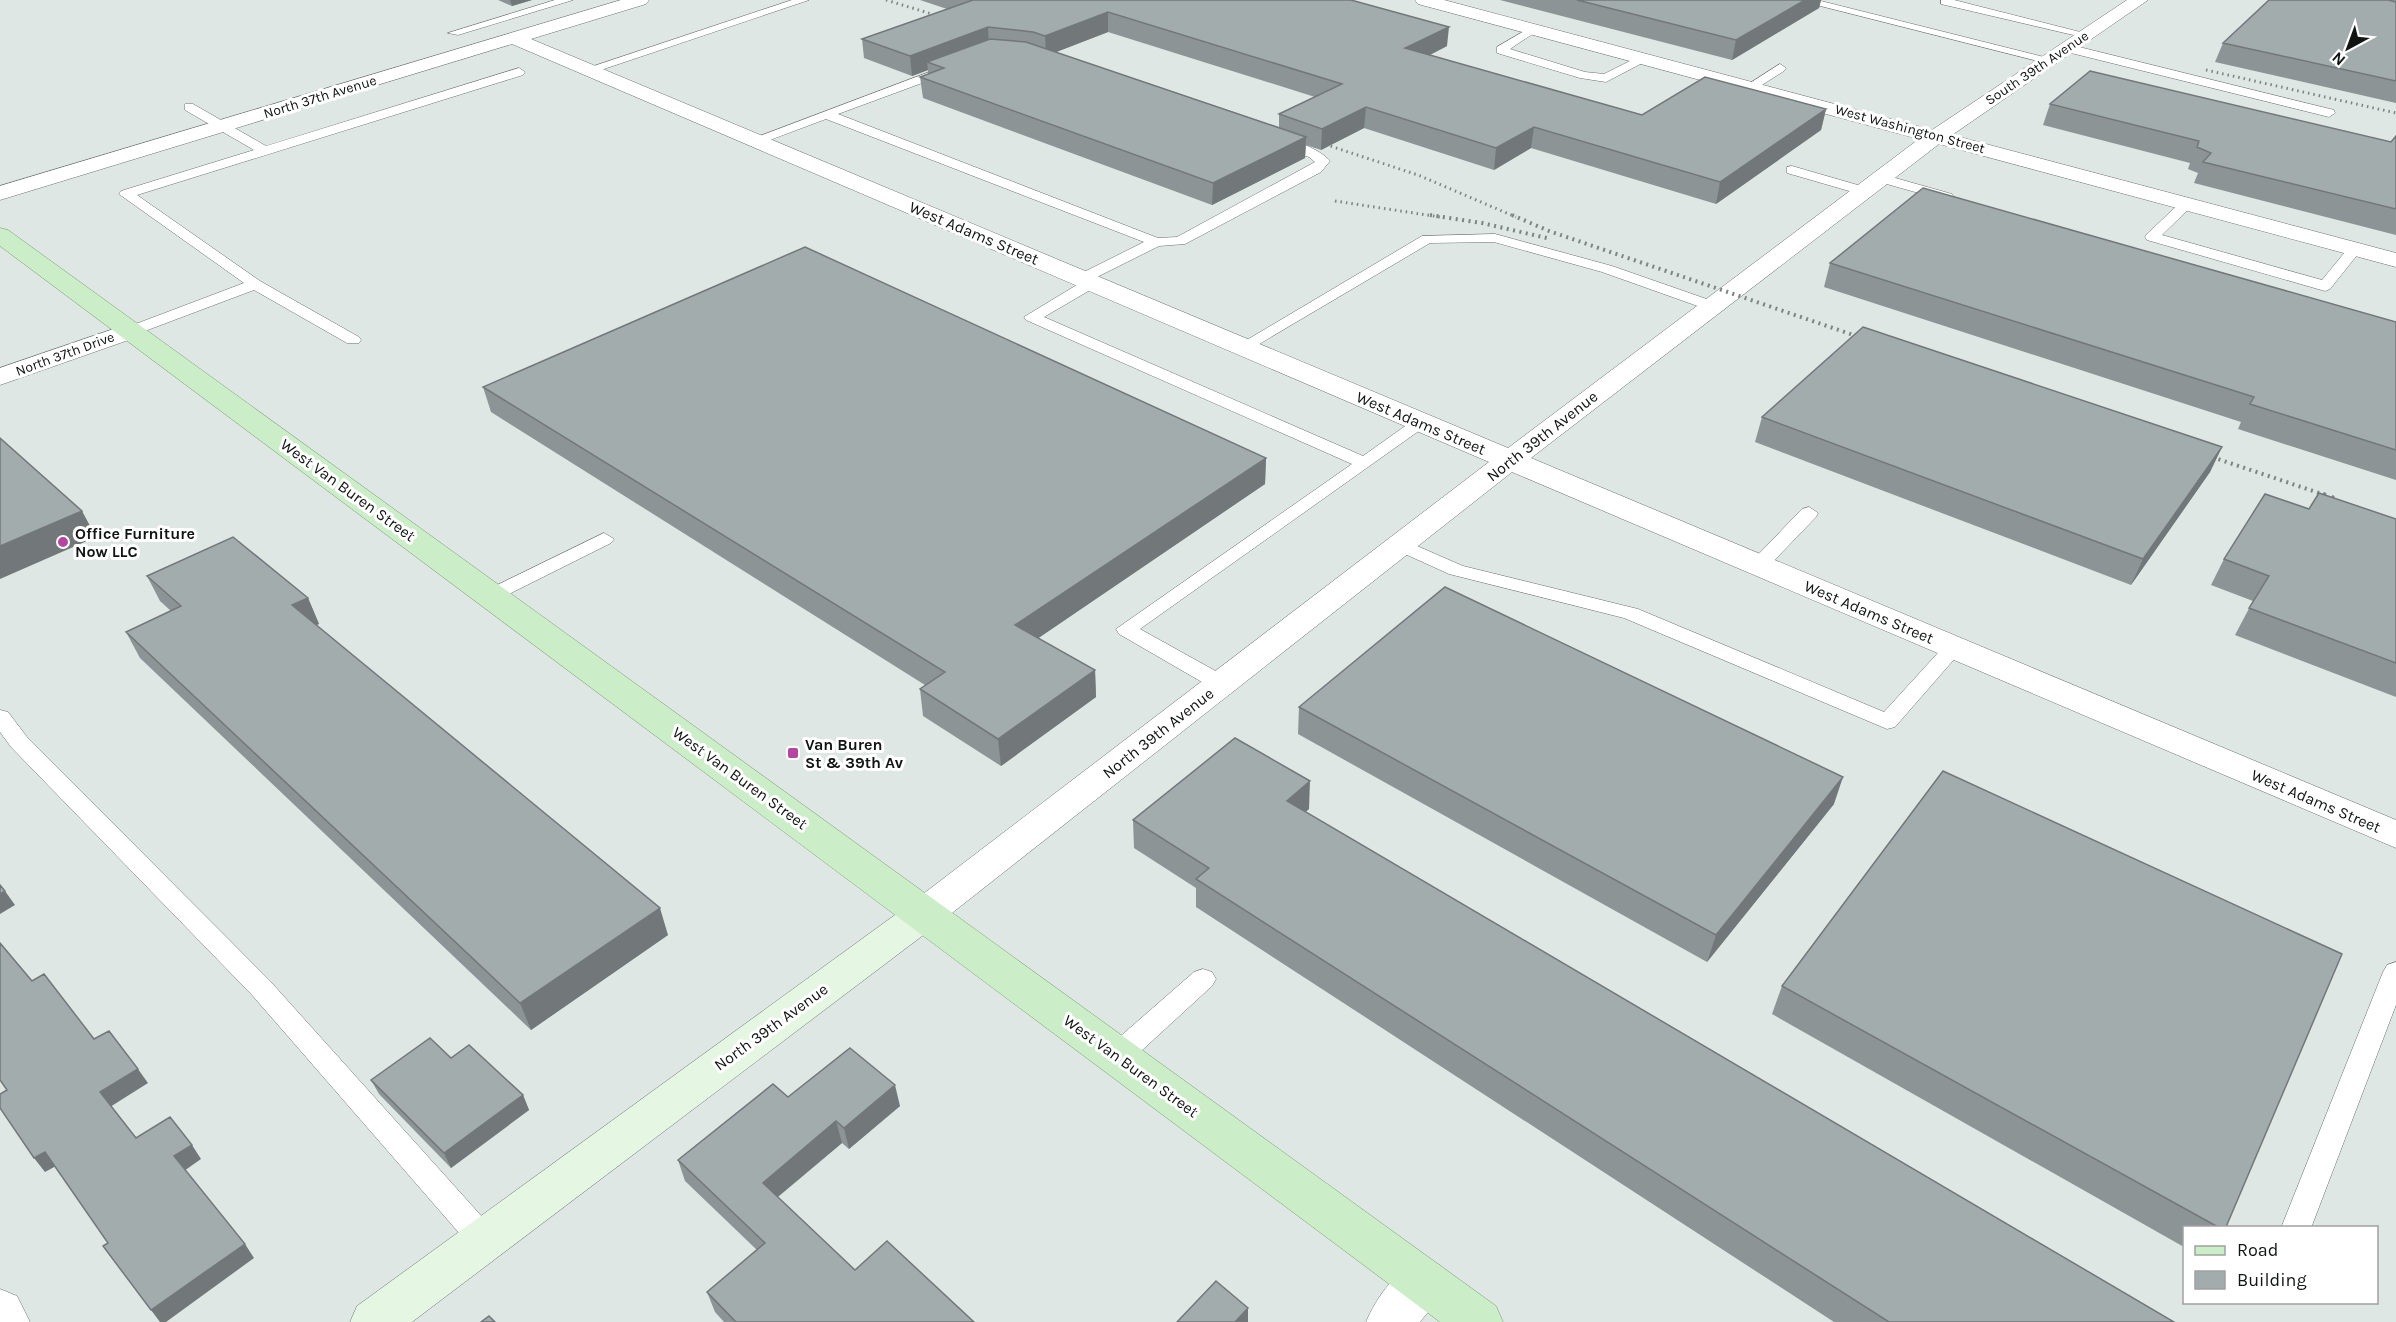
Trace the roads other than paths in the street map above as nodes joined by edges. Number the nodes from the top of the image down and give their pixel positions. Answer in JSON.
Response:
{"nodes":[{"id":1,"x":567,"y":0,"type":"edge"},
{"id":2,"x":640,"y":0,"type":"edge"},
{"id":3,"x":803,"y":0,"type":"edge"},
{"id":4,"x":1424,"y":0,"type":"edge"},
{"id":5,"x":1803,"y":0,"type":"edge"},
{"id":6,"x":1948,"y":0,"type":"edge"},
{"id":7,"x":2139,"y":0,"type":"edge"},
{"id":8,"x":1533,"y":29,"type":"junction"},
{"id":9,"x":2086,"y":35,"type":"junction"},
{"id":10,"x":513,"y":38,"type":"junction"},
{"id":11,"x":484,"y":47,"type":"junction"},
{"id":12,"x":2067,"y":48,"type":"junction"},
{"id":13,"x":1644,"y":58,"type":"junction"},
{"id":14,"x":2050,"y":60,"type":"junction"},
{"id":15,"x":957,"y":65,"type":"edge"},
{"id":16,"x":1780,"y":68,"type":"dead end"},
{"id":17,"x":588,"y":70,"type":"junction"},
{"id":18,"x":519,"y":72,"type":"dead end"},
{"id":19,"x":1750,"y":87,"type":"junction"},
{"id":20,"x":189,"y":107,"type":"dead end"},
{"id":21,"x":2328,"y":113,"type":"dead end"},
{"id":22,"x":826,"y":114,"type":"junction"},
{"id":23,"x":225,"y":125,"type":"junction"},
{"id":24,"x":1936,"y":136,"type":"junction"},
{"id":25,"x":1271,"y":140,"type":"edge"},
{"id":26,"x":754,"y":141,"type":"junction"},
{"id":27,"x":265,"y":151,"type":"junction"},
{"id":28,"x":1792,"y":170,"type":"dead end"},
{"id":29,"x":1872,"y":185,"type":"junction"},
{"id":30,"x":0,"y":193,"type":"edge"},
{"id":31,"x":1964,"y":202,"type":"edge"},
{"id":32,"x":2187,"y":204,"type":"junction"},
{"id":33,"x":0,"y":235,"type":"edge"},
{"id":34,"x":1156,"y":242,"type":"junction"},
{"id":35,"x":2355,"y":249,"type":"junction"},
{"id":36,"x":2396,"y":260,"type":"edge"},
{"id":37,"x":1087,"y":281,"type":"junction"},
{"id":38,"x":255,"y":284,"type":"junction"},
{"id":39,"x":1712,"y":306,"type":"junction"},
{"id":40,"x":131,"y":331,"type":"junction"},
{"id":41,"x":353,"y":340,"type":"dead end"},
{"id":42,"x":1243,"y":347,"type":"junction"},
{"id":43,"x":0,"y":377,"type":"edge"},
{"id":44,"x":1421,"y":423,"type":"junction"},
{"id":45,"x":1510,"y":460,"type":"junction"},
{"id":46,"x":1365,"y":463,"type":"junction"},
{"id":47,"x":1809,"y":513,"type":"dead end"},
{"id":48,"x":604,"y":540,"type":"dead end"},
{"id":49,"x":1401,"y":545,"type":"junction"},
{"id":50,"x":1759,"y":566,"type":"junction"},
{"id":51,"x":492,"y":595,"type":"junction"},
{"id":52,"x":1954,"y":648,"type":"junction"},
{"id":53,"x":1222,"y":684,"type":"junction"},
{"id":54,"x":0,"y":717,"type":"edge"},
{"id":55,"x":2396,"y":835,"type":"edge"},
{"id":56,"x":924,"y":914,"type":"junction"},
{"id":57,"x":2396,"y":972,"type":"edge"},
{"id":58,"x":1203,"y":979,"type":"dead end"},
{"id":59,"x":1117,"y":1056,"type":"junction"},
{"id":60,"x":2296,"y":1226,"type":"edge"},
{"id":61,"x":483,"y":1239,"type":"junction"},
{"id":62,"x":1423,"y":1281,"type":"junction"},
{"id":63,"x":0,"y":1312,"type":"edge"},
{"id":64,"x":6,"y":1322,"type":"edge"},
{"id":65,"x":374,"y":1322,"type":"edge"},
{"id":66,"x":1390,"y":1322,"type":"edge"},
{"id":67,"x":1479,"y":1322,"type":"edge"}],
"edges":[{"from":1,"to":11,"type":"lane"},
{"from":2,"to":10,"type":"street","name":"North 37th Avenue"},
{"from":3,"to":17,"type":"lane"},
{"from":4,"to":8,"type":"street","name":"West Washington Street"},
{"from":5,"to":14,"type":"lane"},
{"from":6,"to":9,"type":"lane"},
{"from":7,"to":9,"type":"street","name":"South 39th Avenue"},
{"from":8,"to":13,"type":"street","name":"West Washington Street"},
{"from":8,"to":13,"type":"lane"},
{"from":9,"to":12,"type":"street","name":"South 39th Avenue"},
{"from":10,"to":11,"type":"street","name":"North 37th Avenue"},
{"from":10,"to":17,"type":"street","name":"West Adams Street"},
{"from":11,"to":23,"type":"street","name":"North 37th Avenue"},
{"from":12,"to":14,"type":"street","name":"South 39th Avenue"},
{"from":12,"to":21,"type":"lane"},
{"from":13,"to":19,"type":"street","name":"West Washington Street"},
{"from":14,"to":24,"type":"street","name":"South 39th Avenue"},
{"from":15,"to":22,"type":"lane"},
{"from":16,"to":19,"type":"lane"},
{"from":17,"to":26,"type":"street","name":"West Adams Street"},
{"from":18,"to":27,"type":"lane"},
{"from":19,"to":24,"type":"street","name":"West Washington Street"},
{"from":20,"to":23,"type":"lane"},
{"from":22,"to":26,"type":"lane"},
{"from":22,"to":34,"type":"lane"},
{"from":23,"to":27,"type":"lane"},
{"from":23,"to":30,"type":"street","name":"North 37th Avenue"},
{"from":24,"to":29,"type":"street","name":"North 39th Avenue"},
{"from":24,"to":32,"type":"street","name":"West Washington Street"},
{"from":25,"to":34,"type":"lane"},
{"from":26,"to":37,"type":"street","name":"West Adams Street"},
{"from":27,"to":38,"type":"lane"},
{"from":28,"to":29,"type":"lane"},
{"from":29,"to":31,"type":"lane"},
{"from":29,"to":39,"type":"street","name":"North 39th Avenue"},
{"from":32,"to":35,"type":"street","name":"West Washington Street"},
{"from":32,"to":35,"type":"lane"},
{"from":33,"to":40,"type":"main road","name":"West Van Buren Street"},
{"from":34,"to":37,"type":"lane"},
{"from":35,"to":36,"type":"street","name":"West Washington Street"},
{"from":37,"to":42,"type":"street","name":"West Adams Street"},
{"from":37,"to":46,"type":"lane"},
{"from":38,"to":40,"type":"lane"},
{"from":38,"to":41,"type":"lane"},
{"from":39,"to":42,"type":"lane"},
{"from":39,"to":45,"type":"street","name":"North 39th Avenue"},
{"from":40,"to":43,"type":"street","name":"North 37th Drive"},
{"from":40,"to":51,"type":"main road","name":"West Van Buren Street"},
{"from":42,"to":44,"type":"street","name":"West Adams Street"},
{"from":44,"to":45,"type":"street","name":"West Adams Street"},
{"from":44,"to":46,"type":"lane"},
{"from":45,"to":49,"type":"street","name":"North 39th Avenue"},
{"from":45,"to":50,"type":"street","name":"West Adams Street"},
{"from":46,"to":53,"type":"lane"},
{"from":47,"to":50,"type":"lane"},
{"from":48,"to":51,"type":"lane"},
{"from":49,"to":52,"type":"lane"},
{"from":49,"to":53,"type":"street","name":"North 39th Avenue"},
{"from":50,"to":52,"type":"street","name":"West Adams Street"},
{"from":51,"to":56,"type":"main road","name":"West Van Buren Street"},
{"from":52,"to":55,"type":"street","name":"West Adams Street"},
{"from":53,"to":56,"type":"street","name":"North 39th Avenue"},
{"from":54,"to":61,"type":"lane"},
{"from":56,"to":59,"type":"main road","name":"West Van Buren Street"},
{"from":56,"to":61,"type":"street","name":"North 39th Avenue"},
{"from":57,"to":60,"type":"lane"},
{"from":58,"to":59,"type":"lane"},
{"from":59,"to":62,"type":"main road","name":"West Van Buren Street"},
{"from":61,"to":65,"type":"street","name":"North 39th Avenue"},
{"from":62,"to":66,"type":"street"},
{"from":62,"to":67,"type":"main road","name":"West Van Buren Street"},
{"from":63,"to":64,"type":"street"}]}
